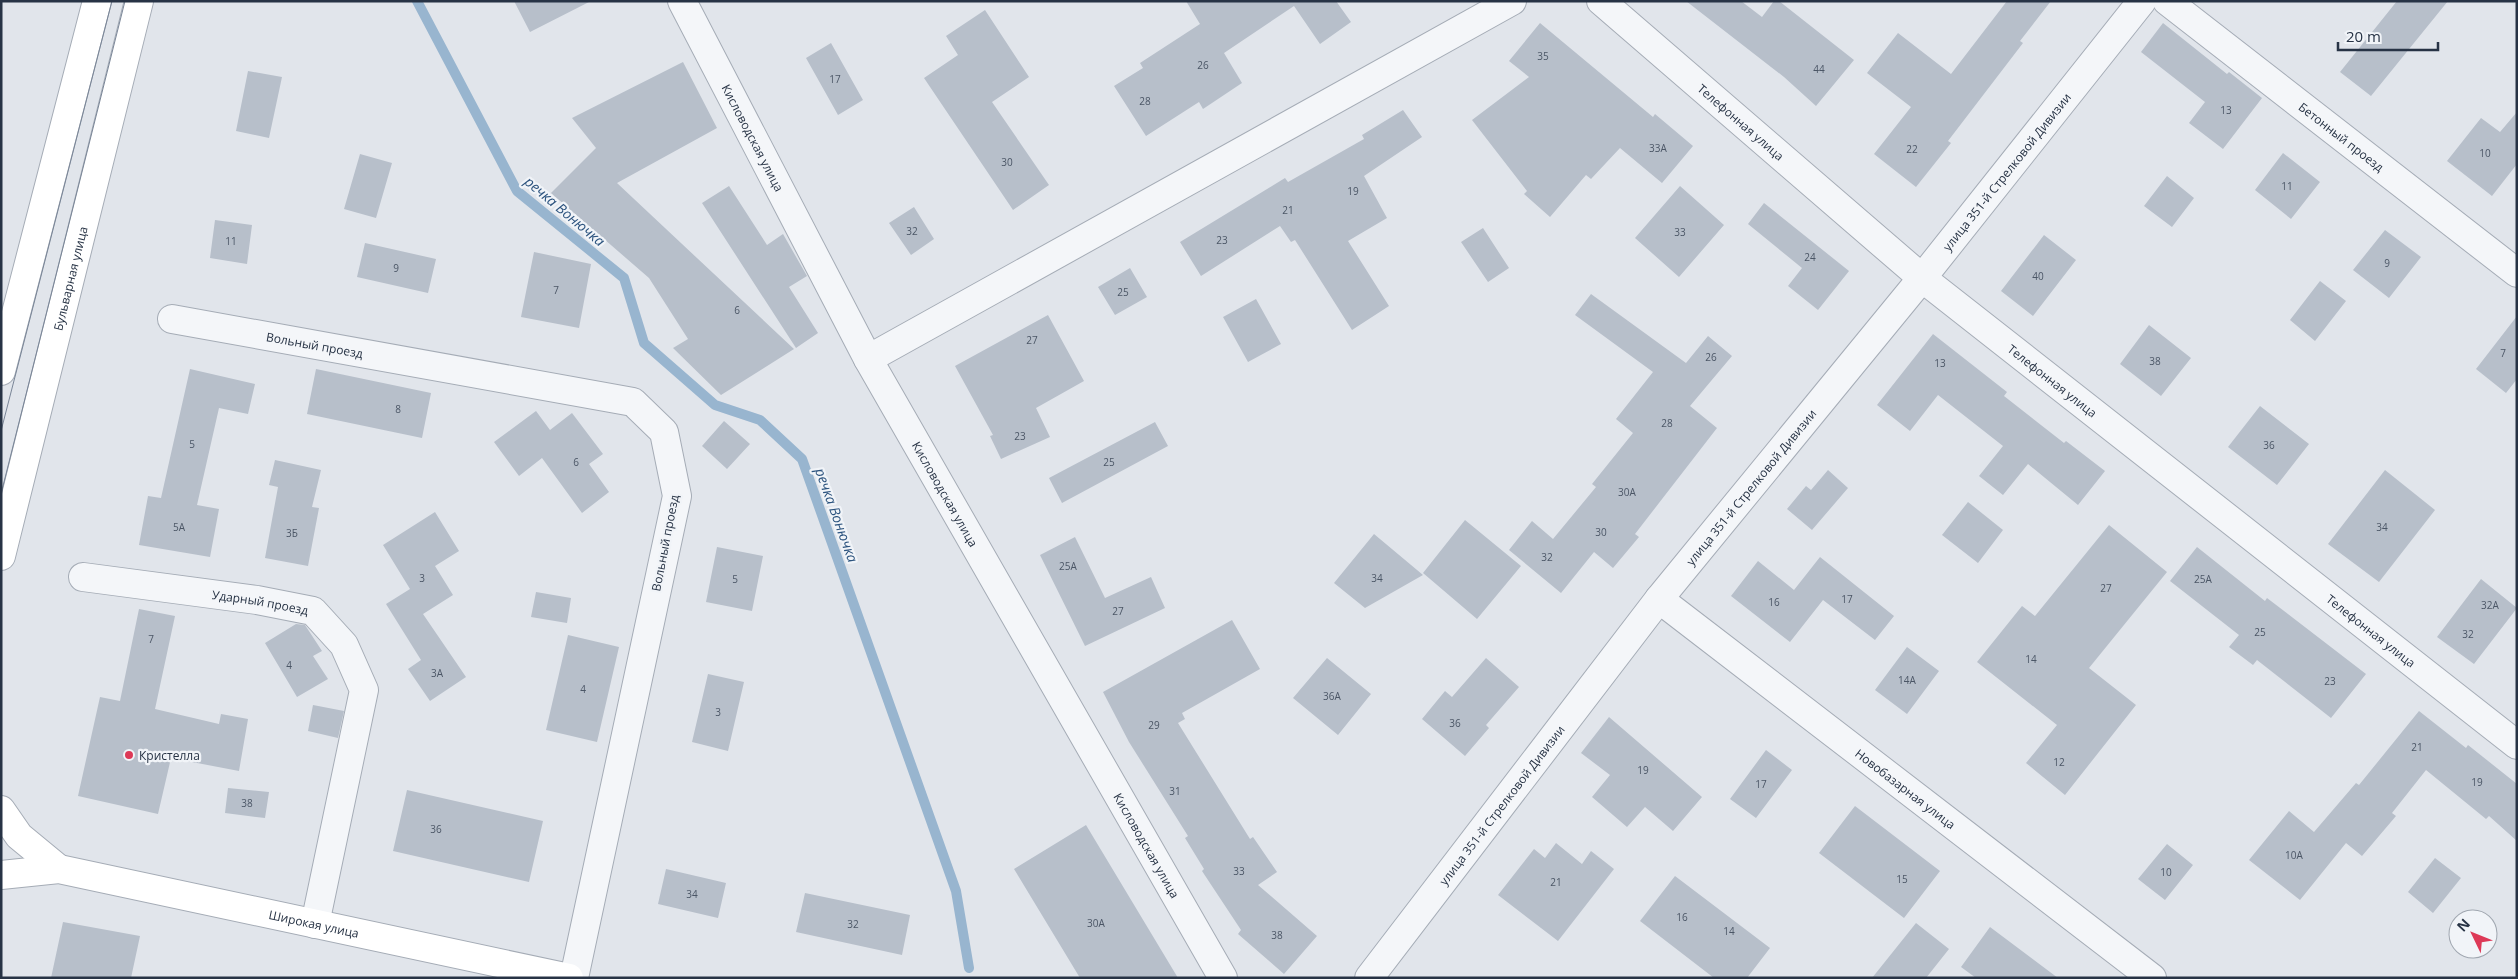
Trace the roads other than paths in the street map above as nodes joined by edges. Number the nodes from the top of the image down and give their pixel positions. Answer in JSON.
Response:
{"nodes":[{"id":1,"x":97,"y":1,"type":"edge"},
{"id":2,"x":139,"y":1,"type":"edge"},
{"id":3,"x":682,"y":1,"type":"edge"},
{"id":4,"x":1512,"y":1,"type":"edge"},
{"id":5,"x":1601,"y":1,"type":"edge"},
{"id":6,"x":2142,"y":1,"type":"edge"},
{"id":7,"x":2166,"y":1,"type":"edge"},
{"id":8,"x":2517,"y":273,"type":"edge"},
{"id":9,"x":1922,"y":278,"type":"junction"},
{"id":10,"x":172,"y":319,"type":"dead end"},
{"id":11,"x":868,"y":359,"type":"junction"},
{"id":12,"x":1,"y":371,"type":"edge"},
{"id":13,"x":1,"y":556,"type":"edge"},
{"id":14,"x":83,"y":577,"type":"dead end"},
{"id":15,"x":1659,"y":599,"type":"junction"},
{"id":16,"x":2517,"y":745,"type":"edge"},
{"id":17,"x":1,"y":810,"type":"edge"},
{"id":18,"x":59,"y":869,"type":"junction"},
{"id":19,"x":1,"y":875,"type":"edge"},
{"id":20,"x":315,"y":924,"type":"junction"},
{"id":21,"x":569,"y":978,"type":"edge"},
{"id":22,"x":574,"y":978,"type":"edge"},
{"id":23,"x":1224,"y":978,"type":"edge"},
{"id":24,"x":1369,"y":978,"type":"edge"},
{"id":25,"x":2152,"y":978,"type":"edge"}],
"edges":[{"from":1,"to":12,"type":"main road"},
{"from":2,"to":13,"type":"main road","name":"Бульварная улица"},
{"from":3,"to":11,"type":"street","name":"Кисловодская улица"},
{"from":4,"to":11,"type":"street"},
{"from":5,"to":9,"type":"street","name":"Телефонная улица"},
{"from":6,"to":9,"type":"street","name":"улица 351-й Стрелковой Дивизии"},
{"from":7,"to":8,"type":"street","name":"Бетонный проезд"},
{"from":9,"to":15,"type":"street","name":"улица 351-й Стрелковой Дивизии"},
{"from":9,"to":16,"type":"street","name":"Телефонная улица"},
{"from":10,"to":22,"type":"street","name":"Вольный проезд"},
{"from":11,"to":23,"type":"street","name":"Кисловодская улица"},
{"from":14,"to":20,"type":"street","name":"Ударный проезд"},
{"from":15,"to":24,"type":"street","name":"улица 351-й Стрелковой Дивизии"},
{"from":15,"to":25,"type":"street","name":"Новобазарная улица"},
{"from":17,"to":18,"type":"main road","name":"Широкая улица"},
{"from":18,"to":19,"type":"main road","name":"Широкая улица"},
{"from":18,"to":20,"type":"main road","name":"Широкая улица"},
{"from":20,"to":21,"type":"main road","name":"Широкая улица"}]}
